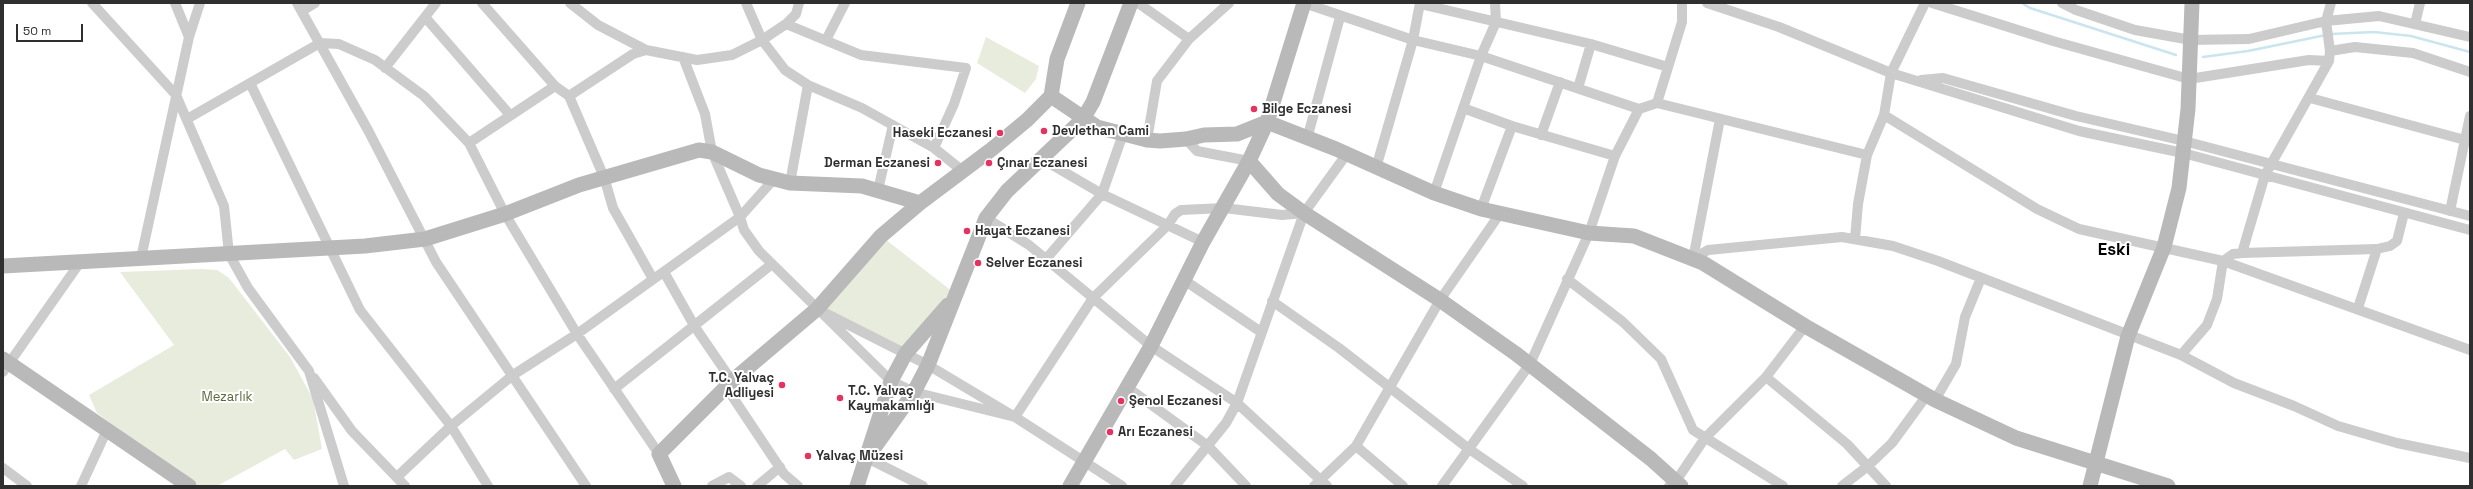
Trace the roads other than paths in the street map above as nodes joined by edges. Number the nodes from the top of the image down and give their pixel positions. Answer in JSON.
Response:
{"nodes":[{"id":1,"x":92,"y":3,"type":"edge"},
{"id":2,"x":175,"y":3,"type":"edge"},
{"id":3,"x":200,"y":3,"type":"edge"},
{"id":4,"x":315,"y":3,"type":"edge"},
{"id":5,"x":436,"y":3,"type":"edge"},
{"id":6,"x":482,"y":3,"type":"edge"},
{"id":7,"x":570,"y":3,"type":"edge"},
{"id":8,"x":746,"y":3,"type":"edge"},
{"id":9,"x":800,"y":3,"type":"edge"},
{"id":10,"x":844,"y":3,"type":"edge"},
{"id":11,"x":1078,"y":3,"type":"edge"},
{"id":12,"x":1131,"y":3,"type":"edge"},
{"id":13,"x":1138,"y":3,"type":"edge"},
{"id":14,"x":1229,"y":3,"type":"edge"},
{"id":15,"x":1304,"y":3,"type":"edge"},
{"id":16,"x":1420,"y":3,"type":"edge"},
{"id":17,"x":1494,"y":3,"type":"edge"},
{"id":18,"x":1682,"y":3,"type":"edge"},
{"id":19,"x":1707,"y":3,"type":"edge"},
{"id":20,"x":1925,"y":3,"type":"edge"},
{"id":21,"x":1932,"y":3,"type":"edge"},
{"id":22,"x":2062,"y":3,"type":"edge"},
{"id":23,"x":2192,"y":3,"type":"edge"},
{"id":24,"x":2331,"y":3,"type":"edge"},
{"id":25,"x":2420,"y":3,"type":"edge"},
{"id":26,"x":299,"y":7,"type":"edge"},
{"id":27,"x":2077,"y":7,"type":"edge"},
{"id":28,"x":1340,"y":17,"type":"junction"},
{"id":29,"x":425,"y":18,"type":"junction"},
{"id":30,"x":2326,"y":21,"type":"junction"},
{"id":31,"x":1496,"y":22,"type":"junction"},
{"id":32,"x":786,"y":24,"type":"junction"},
{"id":33,"x":2415,"y":24,"type":"junction"},
{"id":34,"x":189,"y":36,"type":"junction"},
{"id":35,"x":2470,"y":37,"type":"edge"},
{"id":36,"x":1189,"y":39,"type":"junction"},
{"id":37,"x":762,"y":40,"type":"junction"},
{"id":38,"x":826,"y":40,"type":"junction"},
{"id":39,"x":1414,"y":40,"type":"junction"},
{"id":40,"x":2190,"y":40,"type":"junction"},
{"id":41,"x":320,"y":43,"type":"junction"},
{"id":42,"x":1591,"y":44,"type":"junction"},
{"id":43,"x":646,"y":50,"type":"junction"},
{"id":44,"x":1480,"y":56,"type":"junction"},
{"id":45,"x":2330,"y":56,"type":"junction"},
{"id":46,"x":683,"y":57,"type":"junction"},
{"id":47,"x":1668,"y":67,"type":"junction"},
{"id":48,"x":385,"y":68,"type":"junction"},
{"id":49,"x":1891,"y":72,"type":"junction"},
{"id":50,"x":2470,"y":72,"type":"edge"},
{"id":51,"x":2189,"y":79,"type":"junction"},
{"id":52,"x":1560,"y":82,"type":"junction"},
{"id":53,"x":250,"y":83,"type":"junction"},
{"id":54,"x":808,"y":85,"type":"junction"},
{"id":55,"x":555,"y":86,"type":"junction"},
{"id":56,"x":1578,"y":88,"type":"junction"},
{"id":57,"x":176,"y":96,"type":"junction"},
{"id":58,"x":569,"y":96,"type":"junction"},
{"id":59,"x":1050,"y":96,"type":"junction"},
{"id":60,"x":2310,"y":98,"type":"junction"},
{"id":61,"x":1656,"y":103,"type":"junction"},
{"id":62,"x":1463,"y":108,"type":"junction"},
{"id":63,"x":1639,"y":109,"type":"junction"},
{"id":64,"x":510,"y":115,"type":"junction"},
{"id":65,"x":1884,"y":115,"type":"junction"},
{"id":66,"x":2470,"y":116,"type":"edge"},
{"id":67,"x":187,"y":119,"type":"junction"},
{"id":68,"x":1083,"y":119,"type":"junction"},
{"id":69,"x":1720,"y":119,"type":"junction"},
{"id":70,"x":1267,"y":122,"type":"junction"},
{"id":71,"x":893,"y":125,"type":"junction"},
{"id":72,"x":1512,"y":126,"type":"junction"},
{"id":73,"x":1123,"y":134,"type":"junction"},
{"id":74,"x":1541,"y":135,"type":"junction"},
{"id":75,"x":1186,"y":139,"type":"junction"},
{"id":76,"x":1307,"y":139,"type":"junction"},
{"id":77,"x":1147,"y":140,"type":"junction"},
{"id":78,"x":2465,"y":140,"type":"junction"},
{"id":79,"x":469,"y":143,"type":"junction"},
{"id":80,"x":2184,"y":147,"type":"junction"},
{"id":81,"x":934,"y":148,"type":"junction"},
{"id":82,"x":712,"y":152,"type":"junction"},
{"id":83,"x":1346,"y":154,"type":"junction"},
{"id":84,"x":1867,"y":155,"type":"junction"},
{"id":85,"x":1615,"y":156,"type":"junction"},
{"id":86,"x":1042,"y":159,"type":"junction"},
{"id":87,"x":1249,"y":160,"type":"junction"},
{"id":88,"x":2270,"y":164,"type":"junction"},
{"id":89,"x":1376,"y":168,"type":"junction"},
{"id":90,"x":964,"y":172,"type":"junction"},
{"id":91,"x":2265,"y":175,"type":"junction"},
{"id":92,"x":604,"y":177,"type":"junction"},
{"id":93,"x":774,"y":179,"type":"junction"},
{"id":94,"x":790,"y":183,"type":"junction"},
{"id":95,"x":878,"y":190,"type":"junction"},
{"id":96,"x":1434,"y":193,"type":"junction"},
{"id":97,"x":1102,"y":194,"type":"junction"},
{"id":98,"x":920,"y":203,"type":"junction"},
{"id":99,"x":1224,"y":208,"type":"junction"},
{"id":100,"x":1481,"y":209,"type":"junction"},
{"id":101,"x":2450,"y":211,"type":"junction"},
{"id":102,"x":1304,"y":213,"type":"junction"},
{"id":103,"x":2404,"y":213,"type":"junction"},
{"id":104,"x":505,"y":214,"type":"junction"},
{"id":105,"x":1499,"y":214,"type":"junction"},
{"id":106,"x":2470,"y":216,"type":"edge"},
{"id":107,"x":740,"y":217,"type":"junction"},
{"id":108,"x":986,"y":218,"type":"junction"},
{"id":109,"x":1168,"y":225,"type":"junction"},
{"id":110,"x":2470,"y":230,"type":"edge"},
{"id":111,"x":1589,"y":233,"type":"junction"},
{"id":112,"x":425,"y":239,"type":"junction"},
{"id":113,"x":1855,"y":239,"type":"junction"},
{"id":114,"x":1203,"y":242,"type":"junction"},
{"id":115,"x":2164,"y":247,"type":"junction"},
{"id":116,"x":331,"y":248,"type":"junction"},
{"id":117,"x":2377,"y":249,"type":"junction"},
{"id":118,"x":2242,"y":253,"type":"junction"},
{"id":119,"x":229,"y":254,"type":"junction"},
{"id":120,"x":141,"y":258,"type":"junction"},
{"id":121,"x":1693,"y":258,"type":"junction"},
{"id":122,"x":1046,"y":259,"type":"junction"},
{"id":123,"x":2223,"y":260,"type":"junction"},
{"id":124,"x":80,"y":261,"type":"junction"},
{"id":125,"x":772,"y":264,"type":"junction"},
{"id":126,"x":3,"y":266,"type":"edge"},
{"id":127,"x":664,"y":272,"type":"junction"},
{"id":128,"x":652,"y":278,"type":"junction"},
{"id":129,"x":1981,"y":278,"type":"junction"},
{"id":130,"x":1567,"y":279,"type":"junction"},
{"id":131,"x":1184,"y":280,"type":"junction"},
{"id":132,"x":957,"y":295,"type":"junction"},
{"id":133,"x":1094,"y":298,"type":"junction"},
{"id":134,"x":1440,"y":300,"type":"junction"},
{"id":135,"x":1272,"y":301,"type":"junction"},
{"id":136,"x":2358,"y":308,"type":"junction"},
{"id":137,"x":817,"y":310,"type":"junction"},
{"id":138,"x":1806,"y":326,"type":"junction"},
{"id":139,"x":695,"y":327,"type":"junction"},
{"id":140,"x":1261,"y":332,"type":"junction"},
{"id":141,"x":577,"y":334,"type":"junction"},
{"id":142,"x":2128,"y":336,"type":"junction"},
{"id":143,"x":1150,"y":346,"type":"junction"},
{"id":144,"x":2470,"y":350,"type":"edge"},
{"id":145,"x":906,"y":353,"type":"junction"},
{"id":146,"x":2181,"y":355,"type":"junction"},
{"id":147,"x":5,"y":364,"type":"edge"},
{"id":148,"x":1530,"y":364,"type":"junction"},
{"id":149,"x":928,"y":365,"type":"junction"},
{"id":150,"x":309,"y":371,"type":"junction"},
{"id":151,"x":513,"y":375,"type":"junction"},
{"id":152,"x":1766,"y":377,"type":"junction"},
{"id":153,"x":891,"y":381,"type":"junction"},
{"id":154,"x":729,"y":384,"type":"junction"},
{"id":155,"x":1388,"y":386,"type":"junction"},
{"id":156,"x":1127,"y":387,"type":"junction"},
{"id":157,"x":614,"y":389,"type":"junction"},
{"id":158,"x":914,"y":392,"type":"junction"},
{"id":159,"x":1931,"y":398,"type":"junction"},
{"id":160,"x":1237,"y":403,"type":"junction"},
{"id":161,"x":1015,"y":417,"type":"junction"},
{"id":162,"x":451,"y":426,"type":"junction"},
{"id":163,"x":107,"y":430,"type":"junction"},
{"id":164,"x":1705,"y":438,"type":"junction"},
{"id":165,"x":1208,"y":446,"type":"junction"},
{"id":166,"x":1356,"y":446,"type":"junction"},
{"id":167,"x":1469,"y":449,"type":"junction"},
{"id":168,"x":659,"y":454,"type":"junction"},
{"id":169,"x":867,"y":458,"type":"junction"},
{"id":170,"x":2470,"y":458,"type":"edge"},
{"id":171,"x":1085,"y":462,"type":"junction"},
{"id":172,"x":2097,"y":463,"type":"junction"},
{"id":173,"x":1868,"y":466,"type":"junction"},
{"id":174,"x":780,"y":467,"type":"junction"},
{"id":175,"x":3,"y":468,"type":"edge"},
{"id":176,"x":398,"y":476,"type":"junction"},
{"id":177,"x":1321,"y":484,"type":"edge"},
{"id":178,"x":1675,"y":484,"type":"edge"},
{"id":179,"x":27,"y":486,"type":"edge"},
{"id":180,"x":81,"y":486,"type":"edge"},
{"id":181,"x":189,"y":486,"type":"edge"},
{"id":182,"x":344,"y":486,"type":"edge"},
{"id":183,"x":406,"y":486,"type":"edge"},
{"id":184,"x":488,"y":486,"type":"edge"},
{"id":185,"x":586,"y":486,"type":"edge"},
{"id":186,"x":674,"y":486,"type":"edge"},
{"id":187,"x":712,"y":486,"type":"edge"},
{"id":188,"x":741,"y":486,"type":"edge"},
{"id":189,"x":757,"y":486,"type":"edge"},
{"id":190,"x":798,"y":486,"type":"edge"},
{"id":191,"x":857,"y":486,"type":"edge"},
{"id":192,"x":923,"y":486,"type":"edge"},
{"id":193,"x":1070,"y":486,"type":"edge"},
{"id":194,"x":1122,"y":486,"type":"edge"},
{"id":195,"x":1175,"y":486,"type":"edge"},
{"id":196,"x":1246,"y":486,"type":"edge"},
{"id":197,"x":1403,"y":486,"type":"edge"},
{"id":198,"x":1442,"y":486,"type":"edge"},
{"id":199,"x":1523,"y":486,"type":"edge"},
{"id":200,"x":1783,"y":486,"type":"edge"},
{"id":201,"x":1842,"y":486,"type":"edge"},
{"id":202,"x":1886,"y":486,"type":"edge"},
{"id":203,"x":2090,"y":486,"type":"edge"},
{"id":204,"x":2168,"y":486,"type":"edge"}],
"edges":[{"from":1,"to":57,"type":"street"},
{"from":2,"to":34,"type":"street"},
{"from":3,"to":34,"type":"street"},
{"from":4,"to":26,"type":"street"},
{"from":5,"to":29,"type":"street"},
{"from":6,"to":55,"type":"street"},
{"from":7,"to":43,"type":"street"},
{"from":8,"to":37,"type":"street"},
{"from":9,"to":32,"type":"street"},
{"from":10,"to":38,"type":"street"},
{"from":11,"to":59,"type":"street"},
{"from":12,"to":68,"type":"street"},
{"from":13,"to":36,"type":"street"},
{"from":14,"to":36,"type":"street"},
{"from":15,"to":28,"type":"street"},
{"from":15,"to":70,"type":"street"},
{"from":16,"to":31,"type":"street"},
{"from":16,"to":39,"type":"street"},
{"from":17,"to":31,"type":"street"},
{"from":18,"to":47,"type":"street"},
{"from":19,"to":49,"type":"street"},
{"from":20,"to":49,"type":"street"},
{"from":21,"to":51,"type":"street"},
{"from":22,"to":27,"type":"street"},
{"from":23,"to":40,"type":"street"},
{"from":24,"to":30,"type":"street"},
{"from":25,"to":33,"type":"street"},
{"from":26,"to":41,"type":"street"},
{"from":27,"to":40,"type":"street"},
{"from":28,"to":39,"type":"street"},
{"from":28,"to":76,"type":"street"},
{"from":29,"to":48,"type":"street"},
{"from":29,"to":64,"type":"street"},
{"from":30,"to":33,"type":"street"},
{"from":30,"to":40,"type":"street"},
{"from":30,"to":45,"type":"street"},
{"from":31,"to":42,"type":"street"},
{"from":31,"to":44,"type":"street"},
{"from":32,"to":37,"type":"street"},
{"from":32,"to":38,"type":"street"},
{"from":33,"to":35,"type":"street"},
{"from":34,"to":57,"type":"street"},
{"from":36,"to":77,"type":"street"},
{"from":37,"to":46,"type":"street"},
{"from":37,"to":54,"type":"street"},
{"from":38,"to":81,"type":"street"},
{"from":39,"to":44,"type":"street"},
{"from":39,"to":89,"type":"street"},
{"from":40,"to":51,"type":"street"},
{"from":41,"to":48,"type":"street"},
{"from":41,"to":53,"type":"street"},
{"from":41,"to":112,"type":"street"},
{"from":42,"to":47,"type":"street"},
{"from":42,"to":56,"type":"street"},
{"from":43,"to":46,"type":"street"},
{"from":43,"to":58,"type":"street"},
{"from":44,"to":52,"type":"street"},
{"from":44,"to":62,"type":"street"},
{"from":45,"to":50,"type":"street"},
{"from":45,"to":51,"type":"street"},
{"from":45,"to":60,"type":"street"},
{"from":46,"to":82,"type":"street"},
{"from":47,"to":61,"type":"street"},
{"from":48,"to":79,"type":"street"},
{"from":49,"to":65,"type":"street"},
{"from":49,"to":80,"type":"street"},
{"from":51,"to":80,"type":"street"},
{"from":52,"to":56,"type":"street"},
{"from":52,"to":74,"type":"street"},
{"from":53,"to":67,"type":"street"},
{"from":53,"to":116,"type":"street"},
{"from":54,"to":71,"type":"street"},
{"from":54,"to":94,"type":"street"},
{"from":55,"to":58,"type":"street"},
{"from":55,"to":64,"type":"street"},
{"from":56,"to":63,"type":"street"},
{"from":57,"to":67,"type":"street"},
{"from":57,"to":120,"type":"street"},
{"from":58,"to":92,"type":"street"},
{"from":59,"to":68,"type":"street"},
{"from":59,"to":90,"type":"street"},
{"from":60,"to":78,"type":"street"},
{"from":60,"to":88,"type":"street"},
{"from":61,"to":63,"type":"street"},
{"from":61,"to":69,"type":"street"},
{"from":62,"to":72,"type":"street"},
{"from":62,"to":96,"type":"street"},
{"from":63,"to":85,"type":"street"},
{"from":64,"to":79,"type":"street"},
{"from":65,"to":84,"type":"street"},
{"from":65,"to":115,"type":"street"},
{"from":66,"to":78,"type":"street"},
{"from":67,"to":119,"type":"street"},
{"from":68,"to":73,"type":"street"},
{"from":68,"to":86,"type":"street"},
{"from":69,"to":84,"type":"street"},
{"from":69,"to":121,"type":"street"},
{"from":70,"to":75,"type":"street"},
{"from":70,"to":76,"type":"street"},
{"from":70,"to":87,"type":"street"},
{"from":71,"to":81,"type":"street"},
{"from":71,"to":95,"type":"street"},
{"from":72,"to":74,"type":"street"},
{"from":72,"to":100,"type":"street"},
{"from":73,"to":77,"type":"street"},
{"from":73,"to":97,"type":"street"},
{"from":74,"to":85,"type":"street"},
{"from":75,"to":77,"type":"street"},
{"from":75,"to":87,"type":"street"},
{"from":76,"to":83,"type":"street"},
{"from":78,"to":101,"type":"street"},
{"from":79,"to":104,"type":"street"},
{"from":80,"to":88,"type":"street"},
{"from":80,"to":91,"type":"street"},
{"from":80,"to":115,"type":"street"},
{"from":81,"to":90,"type":"street"},
{"from":82,"to":92,"type":"street"},
{"from":82,"to":93,"type":"street"},
{"from":82,"to":107,"type":"street"},
{"from":83,"to":89,"type":"street"},
{"from":83,"to":102,"type":"street"},
{"from":84,"to":113,"type":"street"},
{"from":85,"to":111,"type":"street"},
{"from":86,"to":97,"type":"street"},
{"from":86,"to":108,"type":"street"},
{"from":87,"to":99,"type":"street"},
{"from":87,"to":102,"type":"street"},
{"from":88,"to":91,"type":"street"},
{"from":88,"to":101,"type":"street"},
{"from":89,"to":96,"type":"street"},
{"from":90,"to":98,"type":"street"},
{"from":91,"to":103,"type":"street"},
{"from":91,"to":118,"type":"street"},
{"from":92,"to":104,"type":"street"},
{"from":92,"to":128,"type":"street"},
{"from":93,"to":94,"type":"street"},
{"from":93,"to":107,"type":"street"},
{"from":94,"to":95,"type":"street"},
{"from":95,"to":98,"type":"street"},
{"from":96,"to":100,"type":"street"},
{"from":97,"to":109,"type":"street"},
{"from":97,"to":122,"type":"street"},
{"from":98,"to":137,"type":"street"},
{"from":99,"to":102,"type":"street"},
{"from":99,"to":109,"type":"street"},
{"from":99,"to":114,"type":"street"},
{"from":100,"to":105,"type":"street"},
{"from":101,"to":106,"type":"street"},
{"from":102,"to":134,"type":"street"},
{"from":102,"to":135,"type":"street"},
{"from":103,"to":110,"type":"street"},
{"from":103,"to":117,"type":"street"},
{"from":104,"to":112,"type":"street"},
{"from":104,"to":141,"type":"street"},
{"from":105,"to":111,"type":"street"},
{"from":105,"to":134,"type":"street"},
{"from":107,"to":125,"type":"street"},
{"from":107,"to":127,"type":"street"},
{"from":108,"to":122,"type":"street"},
{"from":108,"to":132,"type":"street"},
{"from":109,"to":114,"type":"street"},
{"from":109,"to":133,"type":"street"},
{"from":111,"to":121,"type":"street"},
{"from":111,"to":130,"type":"street"},
{"from":112,"to":116,"type":"street"},
{"from":112,"to":151,"type":"street"},
{"from":113,"to":121,"type":"street"},
{"from":113,"to":129,"type":"street"},
{"from":114,"to":131,"type":"street"},
{"from":115,"to":123,"type":"street"},
{"from":115,"to":142,"type":"street"},
{"from":116,"to":119,"type":"street"},
{"from":116,"to":162,"type":"street"},
{"from":117,"to":118,"type":"street"},
{"from":117,"to":136,"type":"street"},
{"from":118,"to":123,"type":"street"},
{"from":119,"to":120,"type":"street"},
{"from":119,"to":150,"type":"street"},
{"from":120,"to":124,"type":"street"},
{"from":121,"to":138,"type":"street"},
{"from":122,"to":133,"type":"street"},
{"from":123,"to":136,"type":"street"},
{"from":123,"to":146,"type":"street"},
{"from":124,"to":126,"type":"street"},
{"from":124,"to":147,"type":"street"},
{"from":125,"to":137,"type":"street"},
{"from":125,"to":139,"type":"street"},
{"from":127,"to":128,"type":"street"},
{"from":127,"to":139,"type":"street"},
{"from":128,"to":141,"type":"street"},
{"from":129,"to":142,"type":"street"},
{"from":129,"to":159,"type":"street"},
{"from":130,"to":148,"type":"street"},
{"from":130,"to":164,"type":"street"},
{"from":131,"to":140,"type":"street"},
{"from":131,"to":143,"type":"street"},
{"from":132,"to":145,"type":"street"},
{"from":132,"to":149,"type":"street"},
{"from":133,"to":143,"type":"street"},
{"from":133,"to":161,"type":"street"},
{"from":134,"to":148,"type":"street"},
{"from":134,"to":155,"type":"street"},
{"from":135,"to":140,"type":"street"},
{"from":135,"to":155,"type":"street"},
{"from":136,"to":144,"type":"street"},
{"from":137,"to":145,"type":"street"},
{"from":137,"to":153,"type":"street"},
{"from":137,"to":154,"type":"street"},
{"from":138,"to":152,"type":"street"},
{"from":138,"to":159,"type":"street"},
{"from":139,"to":154,"type":"street"},
{"from":139,"to":157,"type":"street"},
{"from":140,"to":160,"type":"street"},
{"from":141,"to":151,"type":"street"},
{"from":141,"to":157,"type":"street"},
{"from":142,"to":146,"type":"street"},
{"from":142,"to":172,"type":"street"},
{"from":143,"to":156,"type":"street"},
{"from":143,"to":160,"type":"street"},
{"from":145,"to":149,"type":"street"},
{"from":145,"to":153,"type":"street"},
{"from":146,"to":170,"type":"street"},
{"from":147,"to":163,"type":"street"},
{"from":148,"to":167,"type":"street"},
{"from":148,"to":178,"type":"street"},
{"from":149,"to":158,"type":"street"},
{"from":149,"to":161,"type":"street"},
{"from":150,"to":176,"type":"street"},
{"from":150,"to":182,"type":"street"},
{"from":151,"to":162,"type":"street"},
{"from":151,"to":185,"type":"street"},
{"from":152,"to":164,"type":"street"},
{"from":152,"to":173,"type":"street"},
{"from":153,"to":158,"type":"street"},
{"from":153,"to":169,"type":"street"},
{"from":154,"to":168,"type":"street"},
{"from":154,"to":174,"type":"street"},
{"from":155,"to":166,"type":"street"},
{"from":155,"to":167,"type":"street"},
{"from":156,"to":165,"type":"street"},
{"from":156,"to":171,"type":"street"},
{"from":157,"to":168,"type":"street"},
{"from":158,"to":161,"type":"street"},
{"from":158,"to":169,"type":"street"},
{"from":159,"to":172,"type":"street"},
{"from":159,"to":173,"type":"street"},
{"from":160,"to":165,"type":"street"},
{"from":160,"to":177,"type":"street"},
{"from":161,"to":171,"type":"street"},
{"from":162,"to":176,"type":"street"},
{"from":162,"to":184,"type":"street"},
{"from":163,"to":180,"type":"street"},
{"from":163,"to":181,"type":"street"},
{"from":164,"to":178,"type":"street"},
{"from":164,"to":200,"type":"street"},
{"from":165,"to":195,"type":"street"},
{"from":165,"to":196,"type":"street"},
{"from":166,"to":177,"type":"street"},
{"from":166,"to":197,"type":"street"},
{"from":167,"to":198,"type":"street"},
{"from":167,"to":199,"type":"street"},
{"from":168,"to":186,"type":"street"},
{"from":169,"to":191,"type":"street"},
{"from":169,"to":192,"type":"street"},
{"from":171,"to":193,"type":"street"},
{"from":171,"to":194,"type":"street"},
{"from":172,"to":203,"type":"street"},
{"from":172,"to":204,"type":"street"},
{"from":173,"to":201,"type":"street"},
{"from":173,"to":202,"type":"street"},
{"from":174,"to":189,"type":"street"},
{"from":174,"to":190,"type":"street"},
{"from":175,"to":179,"type":"street"},
{"from":176,"to":183,"type":"street"},
{"from":187,"to":188,"type":"street"}]}
